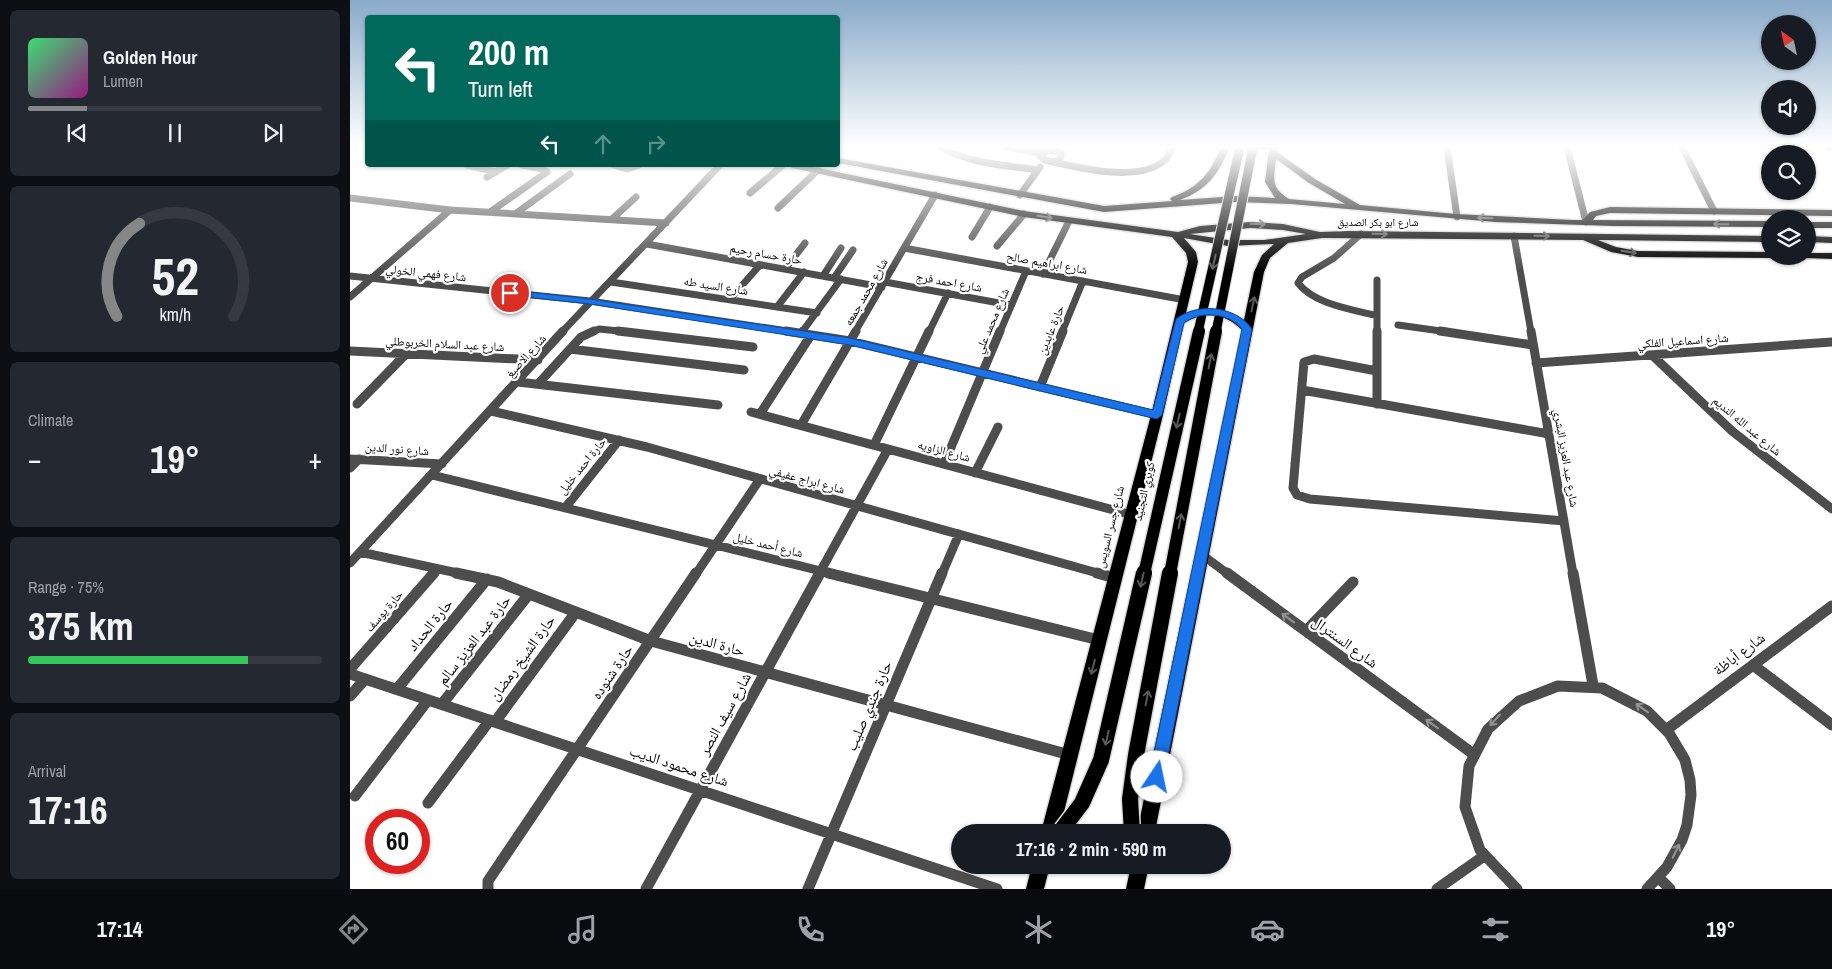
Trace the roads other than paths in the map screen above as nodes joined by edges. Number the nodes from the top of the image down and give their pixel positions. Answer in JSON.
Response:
{"nodes":[{"id":1,"x":524,"y":188,"type":"edge"},
{"id":2,"x":550,"y":188,"type":"edge"},
{"id":3,"x":698,"y":188,"type":"edge"},
{"id":4,"x":755,"y":188,"type":"edge"},
{"id":5,"x":799,"y":188,"type":"edge"},
{"id":6,"x":905,"y":188,"type":"edge"},
{"id":7,"x":985,"y":188,"type":"edge"},
{"id":8,"x":1025,"y":188,"type":"edge"},
{"id":9,"x":1197,"y":188,"type":"edge"},
{"id":10,"x":1231,"y":188,"type":"edge"},
{"id":11,"x":1245,"y":188,"type":"edge"},
{"id":12,"x":1271,"y":188,"type":"edge"},
{"id":13,"x":1325,"y":188,"type":"edge"},
{"id":14,"x":1453,"y":188,"type":"edge"},
{"id":15,"x":1578,"y":188,"type":"edge"},
{"id":16,"x":1703,"y":188,"type":"edge"},
{"id":17,"x":750,"y":193,"type":"dead end"},
{"id":18,"x":935,"y":195,"type":"junction"},
{"id":19,"x":1020,"y":195,"type":"junction"},
{"id":20,"x":350,"y":198,"type":"edge"},
{"id":21,"x":636,"y":198,"type":"dead end"},
{"id":22,"x":1288,"y":202,"type":"junction"},
{"id":23,"x":1156,"y":205,"type":"junction"},
{"id":24,"x":990,"y":207,"type":"junction"},
{"id":25,"x":778,"y":208,"type":"dead end"},
{"id":26,"x":1360,"y":208,"type":"junction"},
{"id":27,"x":450,"y":210,"type":"junction"},
{"id":28,"x":1714,"y":211,"type":"junction"},
{"id":29,"x":490,"y":212,"type":"junction"},
{"id":30,"x":1832,"y":213,"type":"edge"},
{"id":31,"x":515,"y":214,"type":"junction"},
{"id":32,"x":1024,"y":214,"type":"junction"},
{"id":33,"x":1457,"y":217,"type":"junction"},
{"id":34,"x":612,"y":219,"type":"junction"},
{"id":35,"x":1068,"y":221,"type":"junction"},
{"id":36,"x":1586,"y":222,"type":"junction"},
{"id":37,"x":666,"y":223,"type":"junction"},
{"id":38,"x":1761,"y":224,"type":"edge"},
{"id":39,"x":1816,"y":225,"type":"edge"},
{"id":40,"x":1832,"y":225,"type":"edge"},
{"id":41,"x":1175,"y":234,"type":"junction"},
{"id":42,"x":1361,"y":234,"type":"junction"},
{"id":43,"x":1322,"y":235,"type":"junction"},
{"id":44,"x":1514,"y":236,"type":"junction"},
{"id":45,"x":972,"y":237,"type":"dead end"},
{"id":46,"x":1583,"y":237,"type":"junction"},
{"id":47,"x":1761,"y":239,"type":"edge"},
{"id":48,"x":1816,"y":239,"type":"edge"},
{"id":49,"x":1287,"y":240,"type":"junction"},
{"id":50,"x":1832,"y":240,"type":"edge"},
{"id":51,"x":805,"y":243,"type":"dead end"},
{"id":52,"x":647,"y":244,"type":"junction"},
{"id":53,"x":996,"y":246,"type":"dead end"},
{"id":54,"x":841,"y":248,"type":"dead end"},
{"id":55,"x":904,"y":248,"type":"junction"},
{"id":56,"x":853,"y":250,"type":"dead end"},
{"id":57,"x":1761,"y":256,"type":"edge"},
{"id":58,"x":1816,"y":256,"type":"edge"},
{"id":59,"x":1832,"y":256,"type":"edge"},
{"id":60,"x":760,"y":265,"type":"junction"},
{"id":61,"x":785,"y":269,"type":"junction"},
{"id":62,"x":1026,"y":271,"type":"junction"},
{"id":63,"x":804,"y":272,"type":"junction"},
{"id":64,"x":1043,"y":274,"type":"junction"},
{"id":65,"x":350,"y":276,"type":"edge"},
{"id":66,"x":823,"y":276,"type":"junction"},
{"id":67,"x":372,"y":278,"type":"junction"},
{"id":68,"x":837,"y":278,"type":"junction"},
{"id":69,"x":1377,"y":280,"type":"dead end"},
{"id":70,"x":1083,"y":281,"type":"junction"},
{"id":71,"x":611,"y":282,"type":"junction"},
{"id":72,"x":883,"y":284,"type":"junction"},
{"id":73,"x":948,"y":293,"type":"junction"},
{"id":74,"x":350,"y":298,"type":"edge"},
{"id":75,"x":730,"y":300,"type":"junction"},
{"id":76,"x":1185,"y":300,"type":"junction"},
{"id":77,"x":590,"y":302,"type":"junction"},
{"id":78,"x":1010,"y":305,"type":"junction"},
{"id":79,"x":777,"y":307,"type":"junction"},
{"id":80,"x":817,"y":313,"type":"junction"},
{"id":81,"x":1377,"y":316,"type":"junction"},
{"id":82,"x":1180,"y":322,"type":"junction"},
{"id":83,"x":1398,"y":325,"type":"dead end"},
{"id":84,"x":1248,"y":329,"type":"junction"},
{"id":85,"x":807,"y":334,"type":"junction"},
{"id":86,"x":850,"y":342,"type":"junction"},
{"id":87,"x":1832,"y":342,"type":"edge"},
{"id":88,"x":1533,"y":345,"type":"junction"},
{"id":89,"x":753,"y":347,"type":"dead end"},
{"id":90,"x":570,"y":349,"type":"junction"},
{"id":91,"x":350,"y":351,"type":"edge"},
{"id":92,"x":406,"y":354,"type":"junction"},
{"id":93,"x":1652,"y":355,"type":"junction"},
{"id":94,"x":917,"y":358,"type":"junction"},
{"id":95,"x":538,"y":360,"type":"junction"},
{"id":96,"x":1536,"y":363,"type":"junction"},
{"id":97,"x":744,"y":370,"type":"dead end"},
{"id":98,"x":1377,"y":371,"type":"junction"},
{"id":99,"x":982,"y":373,"type":"junction"},
{"id":100,"x":518,"y":382,"type":"junction"},
{"id":101,"x":538,"y":384,"type":"junction"},
{"id":102,"x":1040,"y":387,"type":"junction"},
{"id":103,"x":1302,"y":390,"type":"junction"},
{"id":104,"x":356,"y":404,"type":"dead end"},
{"id":105,"x":1377,"y":404,"type":"junction"},
{"id":106,"x":718,"y":405,"type":"dead end"},
{"id":107,"x":491,"y":412,"type":"junction"},
{"id":108,"x":1157,"y":415,"type":"junction"},
{"id":109,"x":801,"y":425,"type":"junction"},
{"id":110,"x":998,"y":427,"type":"dead end"},
{"id":111,"x":1549,"y":434,"type":"junction"},
{"id":112,"x":619,"y":440,"type":"junction"},
{"id":113,"x":874,"y":445,"type":"junction"},
{"id":114,"x":888,"y":449,"type":"junction"},
{"id":115,"x":355,"y":459,"type":"edge"},
{"id":116,"x":442,"y":464,"type":"junction"},
{"id":117,"x":944,"y":464,"type":"junction"},
{"id":118,"x":350,"y":468,"type":"edge"},
{"id":119,"x":975,"y":472,"type":"junction"},
{"id":120,"x":432,"y":475,"type":"junction"},
{"id":121,"x":760,"y":479,"type":"junction"},
{"id":122,"x":856,"y":506,"type":"junction"},
{"id":123,"x":565,"y":508,"type":"junction"},
{"id":124,"x":1832,"y":509,"type":"edge"},
{"id":125,"x":1132,"y":515,"type":"junction"},
{"id":126,"x":1564,"y":521,"type":"junction"},
{"id":127,"x":959,"y":534,"type":"junction"},
{"id":128,"x":716,"y":545,"type":"junction"},
{"id":129,"x":360,"y":552,"type":"junction"},
{"id":130,"x":1201,"y":554,"type":"junction"},
{"id":131,"x":350,"y":563,"type":"edge"},
{"id":132,"x":437,"y":569,"type":"junction"},
{"id":133,"x":820,"y":571,"type":"junction"},
{"id":134,"x":1115,"y":578,"type":"junction"},
{"id":135,"x":487,"y":579,"type":"junction"},
{"id":136,"x":1354,"y":582,"type":"dead end"},
{"id":137,"x":529,"y":594,"type":"junction"},
{"id":138,"x":932,"y":598,"type":"junction"},
{"id":139,"x":1832,"y":606,"type":"edge"},
{"id":140,"x":576,"y":612,"type":"junction"},
{"id":141,"x":1306,"y":631,"type":"junction"},
{"id":142,"x":1099,"y":640,"type":"junction"},
{"id":143,"x":651,"y":641,"type":"junction"},
{"id":144,"x":1753,"y":665,"type":"junction"},
{"id":145,"x":350,"y":669,"type":"edge"},
{"id":146,"x":765,"y":672,"type":"junction"},
{"id":147,"x":350,"y":674,"type":"edge"},
{"id":148,"x":365,"y":679,"type":"junction"},
{"id":149,"x":1593,"y":685,"type":"junction"},
{"id":150,"x":397,"y":689,"type":"junction"},
{"id":151,"x":350,"y":696,"type":"edge"},
{"id":152,"x":428,"y":700,"type":"junction"},
{"id":153,"x":442,"y":704,"type":"junction"},
{"id":154,"x":886,"y":705,"type":"junction"},
{"id":155,"x":492,"y":721,"type":"junction"},
{"id":156,"x":1832,"y":725,"type":"edge"},
{"id":157,"x":1666,"y":730,"type":"junction"},
{"id":158,"x":577,"y":749,"type":"junction"},
{"id":159,"x":1472,"y":753,"type":"junction"},
{"id":160,"x":1070,"y":756,"type":"junction"},
{"id":161,"x":700,"y":790,"type":"junction"},
{"id":162,"x":355,"y":796,"type":"dead end"},
{"id":163,"x":428,"y":803,"type":"dead end"},
{"id":164,"x":1052,"y":824,"type":"edge"},
{"id":165,"x":1067,"y":824,"type":"edge"},
{"id":166,"x":1132,"y":824,"type":"edge"},
{"id":167,"x":1148,"y":824,"type":"edge"},
{"id":168,"x":831,"y":834,"type":"junction"},
{"id":169,"x":1484,"y":856,"type":"junction"},
{"id":170,"x":1039,"y":874,"type":"edge"},
{"id":171,"x":1659,"y":878,"type":"junction"},
{"id":172,"x":488,"y":885,"type":"edge"},
{"id":173,"x":646,"y":889,"type":"edge"},
{"id":174,"x":808,"y":889,"type":"edge"},
{"id":175,"x":997,"y":889,"type":"edge"},
{"id":176,"x":1035,"y":889,"type":"edge"},
{"id":177,"x":1437,"y":889,"type":"edge"},
{"id":178,"x":1517,"y":889,"type":"edge"},
{"id":179,"x":1646,"y":889,"type":"edge"},
{"id":180,"x":1670,"y":889,"type":"edge"}],
"edges":[{"from":1,"to":29,"type":"street"},
{"from":2,"to":31,"type":"street"},
{"from":3,"to":37,"type":"street","name":"شارع الاصبغ"},
{"from":4,"to":17,"type":"street"},
{"from":5,"to":25,"type":"street"},
{"from":6,"to":18,"type":"main road"},
{"from":7,"to":19,"type":"main road"},
{"from":8,"to":19,"type":"street"},
{"from":9,"to":23,"type":"main road"},
{"from":10,"to":165,"type":"main road","name":"كوبري التجنيد","one_way":true,"bridge":true},
{"from":166,"to":11,"type":"main road","one_way":true,"bridge":true},
{"from":12,"to":22,"type":"main road"},
{"from":13,"to":26,"type":"main road"},
{"from":14,"to":33,"type":"street"},
{"from":15,"to":36,"type":"street"},
{"from":16,"to":28,"type":"street"},
{"from":18,"to":24,"type":"main road"},
{"from":18,"to":55,"type":"street","name":"شارع محمد جمعه"},
{"from":19,"to":23,"type":"main road"},
{"from":20,"to":27,"type":"street"},
{"from":21,"to":34,"type":"street"},
{"from":22,"to":23,"type":"main road","name":"شارع ابو بكر الصديق"},
{"from":22,"to":26,"type":"main road","name":"شارع ابو بكر الصديق"},
{"from":24,"to":32,"type":"main road"},
{"from":24,"to":45,"type":"street"},
{"from":26,"to":33,"type":"main road","name":"شارع ابو بكر الصديق"},
{"from":27,"to":29,"type":"street"},
{"from":27,"to":67,"type":"street"},
{"from":28,"to":30,"type":"main road"},
{"from":28,"to":36,"type":"main road"},
{"from":29,"to":31,"type":"street"},
{"from":31,"to":34,"type":"street"},
{"from":32,"to":35,"type":"main road","one_way":true},
{"from":32,"to":53,"type":"street"},
{"from":36,"to":33,"type":"main road","name":"شارع ابو بكر الصديق","one_way":true},
{"from":34,"to":37,"type":"street"},
{"from":35,"to":41,"type":"main road"},
{"from":35,"to":64,"type":"street"},
{"from":38,"to":36,"type":"main road","name":"شارع ابو بكر الصديق","one_way":true},
{"from":37,"to":52,"type":"street","name":"شارع الاصبغ"},
{"from":39,"to":40,"type":"main road"},
{"from":41,"to":43,"type":"main road","one_way":true},
{"from":41,"to":49,"type":"main road","name":"شارع ابو بكر الصديق"},
{"from":41,"to":76,"type":"main road","name":"شارع جسر السويس"},
{"from":42,"to":43,"type":"main road","name":"شارع ابو بكر الصديق"},
{"from":42,"to":44,"type":"main road","name":"شارع ابو بكر الصديق","one_way":true},
{"from":42,"to":81,"type":"street"},
{"from":43,"to":49,"type":"main road","name":"شارع ابو بكر الصديق"},
{"from":44,"to":46,"type":"main road","name":"شارع ابو بكر الصديق","one_way":true},
{"from":44,"to":88,"type":"street","name":"شارع عبد العزيز البشري"},
{"from":46,"to":47,"type":"main road","name":"شارع ابو بكر الصديق"},
{"from":46,"to":57,"type":"main road","name":"شارع ابو بكر الصديق","one_way":true},
{"from":48,"to":50,"type":"main road"},
{"from":84,"to":49,"type":"main road","one_way":true},
{"from":51,"to":61,"type":"street"},
{"from":52,"to":60,"type":"street","name":"حارة حسام رحيم"},
{"from":52,"to":71,"type":"street","name":"شارع الاصبغ"},
{"from":54,"to":66,"type":"street"},
{"from":55,"to":62,"type":"street","name":"شارع ابراهيم صالح"},
{"from":55,"to":72,"type":"street","name":"شارع محمد جمعه"},
{"from":56,"to":68,"type":"street"},
{"from":58,"to":59,"type":"main road"},
{"from":60,"to":61,"type":"street","name":"حارة حسام رحيم"},
{"from":60,"to":75,"type":"street"},
{"from":61,"to":63,"type":"street","name":"حارة حسام رحيم"},
{"from":62,"to":64,"type":"street","name":"شارع ابراهيم صالح"},
{"from":62,"to":78,"type":"street","name":"شارع محمد علي"},
{"from":63,"to":66,"type":"street","name":"حارة حسام رحيم"},
{"from":63,"to":79,"type":"street"},
{"from":64,"to":70,"type":"street","name":"شارع ابراهيم صالح"},
{"from":65,"to":67,"type":"street","name":"شارع فهمي الخولي"},
{"from":66,"to":68,"type":"street","name":"حارة حسام رحيم"},
{"from":67,"to":74,"type":"street"},
{"from":67,"to":77,"type":"street","name":"شارع فهمي الخولي"},
{"from":68,"to":72,"type":"street","name":"حارة حسام رحيم"},
{"from":68,"to":80,"type":"street"},
{"from":69,"to":81,"type":"street"},
{"from":70,"to":76,"type":"street","name":"شارع ابراهيم صالح"},
{"from":70,"to":102,"type":"street","name":"حارة عابدين"},
{"from":71,"to":75,"type":"street","name":"شارع السيد طه"},
{"from":71,"to":77,"type":"street","name":"شارع الاصبغ"},
{"from":72,"to":73,"type":"street","name":"شارع احمد فرج"},
{"from":72,"to":86,"type":"street","name":"شارع محمد جمعه"},
{"from":73,"to":78,"type":"street","name":"شارع احمد فرج"},
{"from":73,"to":94,"type":"street"},
{"from":75,"to":79,"type":"street","name":"شارع السيد طه"},
{"from":76,"to":82,"type":"main road","name":"شارع جسر السويس"},
{"from":77,"to":85,"type":"street"},
{"from":77,"to":95,"type":"street","name":"شارع الاصبغ"},
{"from":78,"to":99,"type":"street","name":"شارع محمد علي"},
{"from":79,"to":80,"type":"street","name":"شارع السيد طه"},
{"from":80,"to":85,"type":"street"},
{"from":81,"to":98,"type":"street"},
{"from":82,"to":84,"type":"main road"},
{"from":82,"to":108,"type":"main road","name":"شارع جسر السويس"},
{"from":83,"to":88,"type":"street"},
{"from":84,"to":130,"type":"main road"},
{"from":85,"to":86,"type":"street"},
{"from":85,"to":109,"type":"street","name":"شارع الزاويه"},
{"from":86,"to":94,"type":"street"},
{"from":86,"to":109,"type":"street","name":"شارع محمد جمعه"},
{"from":87,"to":93,"type":"street","name":"شارع اسماعيل الفلكي"},
{"from":88,"to":96,"type":"street","name":"شارع عبد العزيز البشري"},
{"from":89,"to":90,"type":"street"},
{"from":90,"to":97,"type":"street"},
{"from":90,"to":101,"type":"street"},
{"from":91,"to":92,"type":"street","name":"شارع عبد السلام الخربوطلي"},
{"from":92,"to":95,"type":"street","name":"شارع عبد السلام الخربوطلي"},
{"from":92,"to":104,"type":"street"},
{"from":93,"to":96,"type":"street","name":"شارع اسماعيل الفلكي"},
{"from":93,"to":124,"type":"street","name":"شارع عبد الله النديم"},
{"from":94,"to":99,"type":"street"},
{"from":94,"to":113,"type":"street"},
{"from":95,"to":100,"type":"street","name":"شارع الاصبغ"},
{"from":96,"to":111,"type":"street","name":"شارع عبد العزيز البشري"},
{"from":98,"to":103,"type":"street"},
{"from":98,"to":105,"type":"street"},
{"from":99,"to":102,"type":"street"},
{"from":99,"to":117,"type":"street","name":"شارع محمد علي"},
{"from":100,"to":101,"type":"street"},
{"from":100,"to":107,"type":"street","name":"شارع الاصبغ"},
{"from":101,"to":106,"type":"street"},
{"from":102,"to":108,"type":"street"},
{"from":103,"to":105,"type":"street"},
{"from":103,"to":126,"type":"street"},
{"from":105,"to":111,"type":"street"},
{"from":107,"to":112,"type":"street","name":"شارع ابراج عفيفي"},
{"from":107,"to":116,"type":"street","name":"شارع الاصبغ"},
{"from":108,"to":125,"type":"main road","name":"شارع جسر السويس"},
{"from":109,"to":113,"type":"street","name":"شارع الزاويه"},
{"from":110,"to":119,"type":"street"},
{"from":111,"to":126,"type":"street","name":"شارع عبد العزيز البشري"},
{"from":112,"to":121,"type":"street","name":"شارع ابراج عفيفي"},
{"from":112,"to":123,"type":"street","name":"حارة احمد خليل"},
{"from":113,"to":114,"type":"street","name":"شارع الزاويه"},
{"from":114,"to":117,"type":"street","name":"شارع الزاويه"},
{"from":114,"to":122,"type":"street","name":"شارع سيف النصر"},
{"from":115,"to":116,"type":"street","name":"شارع نور الدين"},
{"from":115,"to":118,"type":"street"},
{"from":116,"to":120,"type":"street","name":"شارع الاصبغ"},
{"from":117,"to":119,"type":"street","name":"شارع الزاويه"},
{"from":119,"to":125,"type":"street","name":"شارع الزاويه"},
{"from":120,"to":123,"type":"street","name":"شارع أحمد خليل"},
{"from":120,"to":129,"type":"street","name":"شارع الاصبغ"},
{"from":121,"to":122,"type":"street","name":"شارع ابراج عفيفي"},
{"from":121,"to":128,"type":"street","name":"حارة شنوده"},
{"from":122,"to":127,"type":"street","name":"شارع ابراج عفيفي"},
{"from":122,"to":133,"type":"street","name":"شارع سيف النصر"},
{"from":123,"to":128,"type":"street","name":"شارع أحمد خليل"},
{"from":125,"to":134,"type":"main road","name":"شارع جسر السويس"},
{"from":126,"to":149,"type":"street","name":"شارع عبد العزيز البشري"},
{"from":127,"to":134,"type":"street","name":"شارع ابراج عفيفي"},
{"from":127,"to":138,"type":"street","name":"حارة جندي صليب"},
{"from":128,"to":133,"type":"street","name":"شارع أحمد خليل"},
{"from":128,"to":143,"type":"street","name":"حارة شنوده"},
{"from":129,"to":131,"type":"street","name":"شارع الاصبغ"},
{"from":129,"to":132,"type":"street","name":"حارة الدين"},
{"from":141,"to":130,"type":"street","name":"شارع السنترال","one_way":true},
{"from":130,"to":167,"type":"main road"},
{"from":132,"to":135,"type":"street","name":"حارة الدين"},
{"from":132,"to":145,"type":"street","name":"حارة يوسف"},
{"from":133,"to":138,"type":"street","name":"شارع أحمد خليل"},
{"from":133,"to":146,"type":"street","name":"شارع سيف النصر"},
{"from":134,"to":142,"type":"main road","name":"شارع جسر السويس"},
{"from":135,"to":137,"type":"street","name":"حارة الدين"},
{"from":135,"to":150,"type":"street","name":"حارة الحداد"},
{"from":136,"to":141,"type":"street"},
{"from":137,"to":140,"type":"street","name":"حارة الدين"},
{"from":137,"to":153,"type":"street","name":"حارة عبد العزيز سالم"},
{"from":138,"to":142,"type":"street","name":"شارع أحمد خليل"},
{"from":138,"to":154,"type":"street","name":"حارة جندي صليب"},
{"from":139,"to":144,"type":"street","name":"شارع أباظة"},
{"from":140,"to":143,"type":"street","name":"حارة الدين"},
{"from":140,"to":155,"type":"street","name":"حارة الشيخ رمضان"},
{"from":159,"to":141,"type":"street","name":"شارع السنترال","one_way":true},
{"from":142,"to":160,"type":"main road","name":"شارع جسر السويس","one_way":true},
{"from":143,"to":146,"type":"street","name":"حارة الدين"},
{"from":143,"to":158,"type":"street","name":"حارة شنوده"},
{"from":144,"to":156,"type":"street"},
{"from":144,"to":157,"type":"street","name":"شارع أباظة"},
{"from":146,"to":154,"type":"street","name":"حارة الدين"},
{"from":146,"to":161,"type":"street","name":"شارع سيف النصر"},
{"from":147,"to":148,"type":"street","name":"شارع محمود الديب"},
{"from":148,"to":150,"type":"street","name":"شارع محمود الديب"},
{"from":148,"to":151,"type":"street"},
{"from":157,"to":149,"type":"street","one_way":true},
{"from":149,"to":159,"type":"street","one_way":true},
{"from":150,"to":152,"type":"street","name":"شارع محمود الديب"},
{"from":152,"to":153,"type":"street","name":"شارع محمود الديب"},
{"from":152,"to":162,"type":"street"},
{"from":153,"to":155,"type":"street","name":"شارع محمود الديب"},
{"from":154,"to":160,"type":"street","name":"حارة الدين"},
{"from":154,"to":168,"type":"street","name":"حارة جندي صليب"},
{"from":155,"to":158,"type":"street","name":"شارع محمود الديب"},
{"from":155,"to":163,"type":"street","name":"حارة الشيخ رمضان"},
{"from":171,"to":157,"type":"street","one_way":true},
{"from":158,"to":161,"type":"street","name":"شارع محمود الديب"},
{"from":158,"to":172,"type":"street","name":"حارة شنوده"},
{"from":159,"to":169,"type":"street"},
{"from":160,"to":164,"type":"main road","name":"شارع جسر السويس"},
{"from":161,"to":168,"type":"street","name":"شارع محمود الديب"},
{"from":161,"to":173,"type":"street","name":"شارع سيف النصر"},
{"from":168,"to":174,"type":"street","name":"حارة جندي صليب"},
{"from":168,"to":175,"type":"street","name":"شارع محمود الديب"},
{"from":169,"to":177,"type":"street"},
{"from":169,"to":178,"type":"street"},
{"from":170,"to":176,"type":"main road"},
{"from":171,"to":179,"type":"street"},
{"from":171,"to":180,"type":"street"}]}
